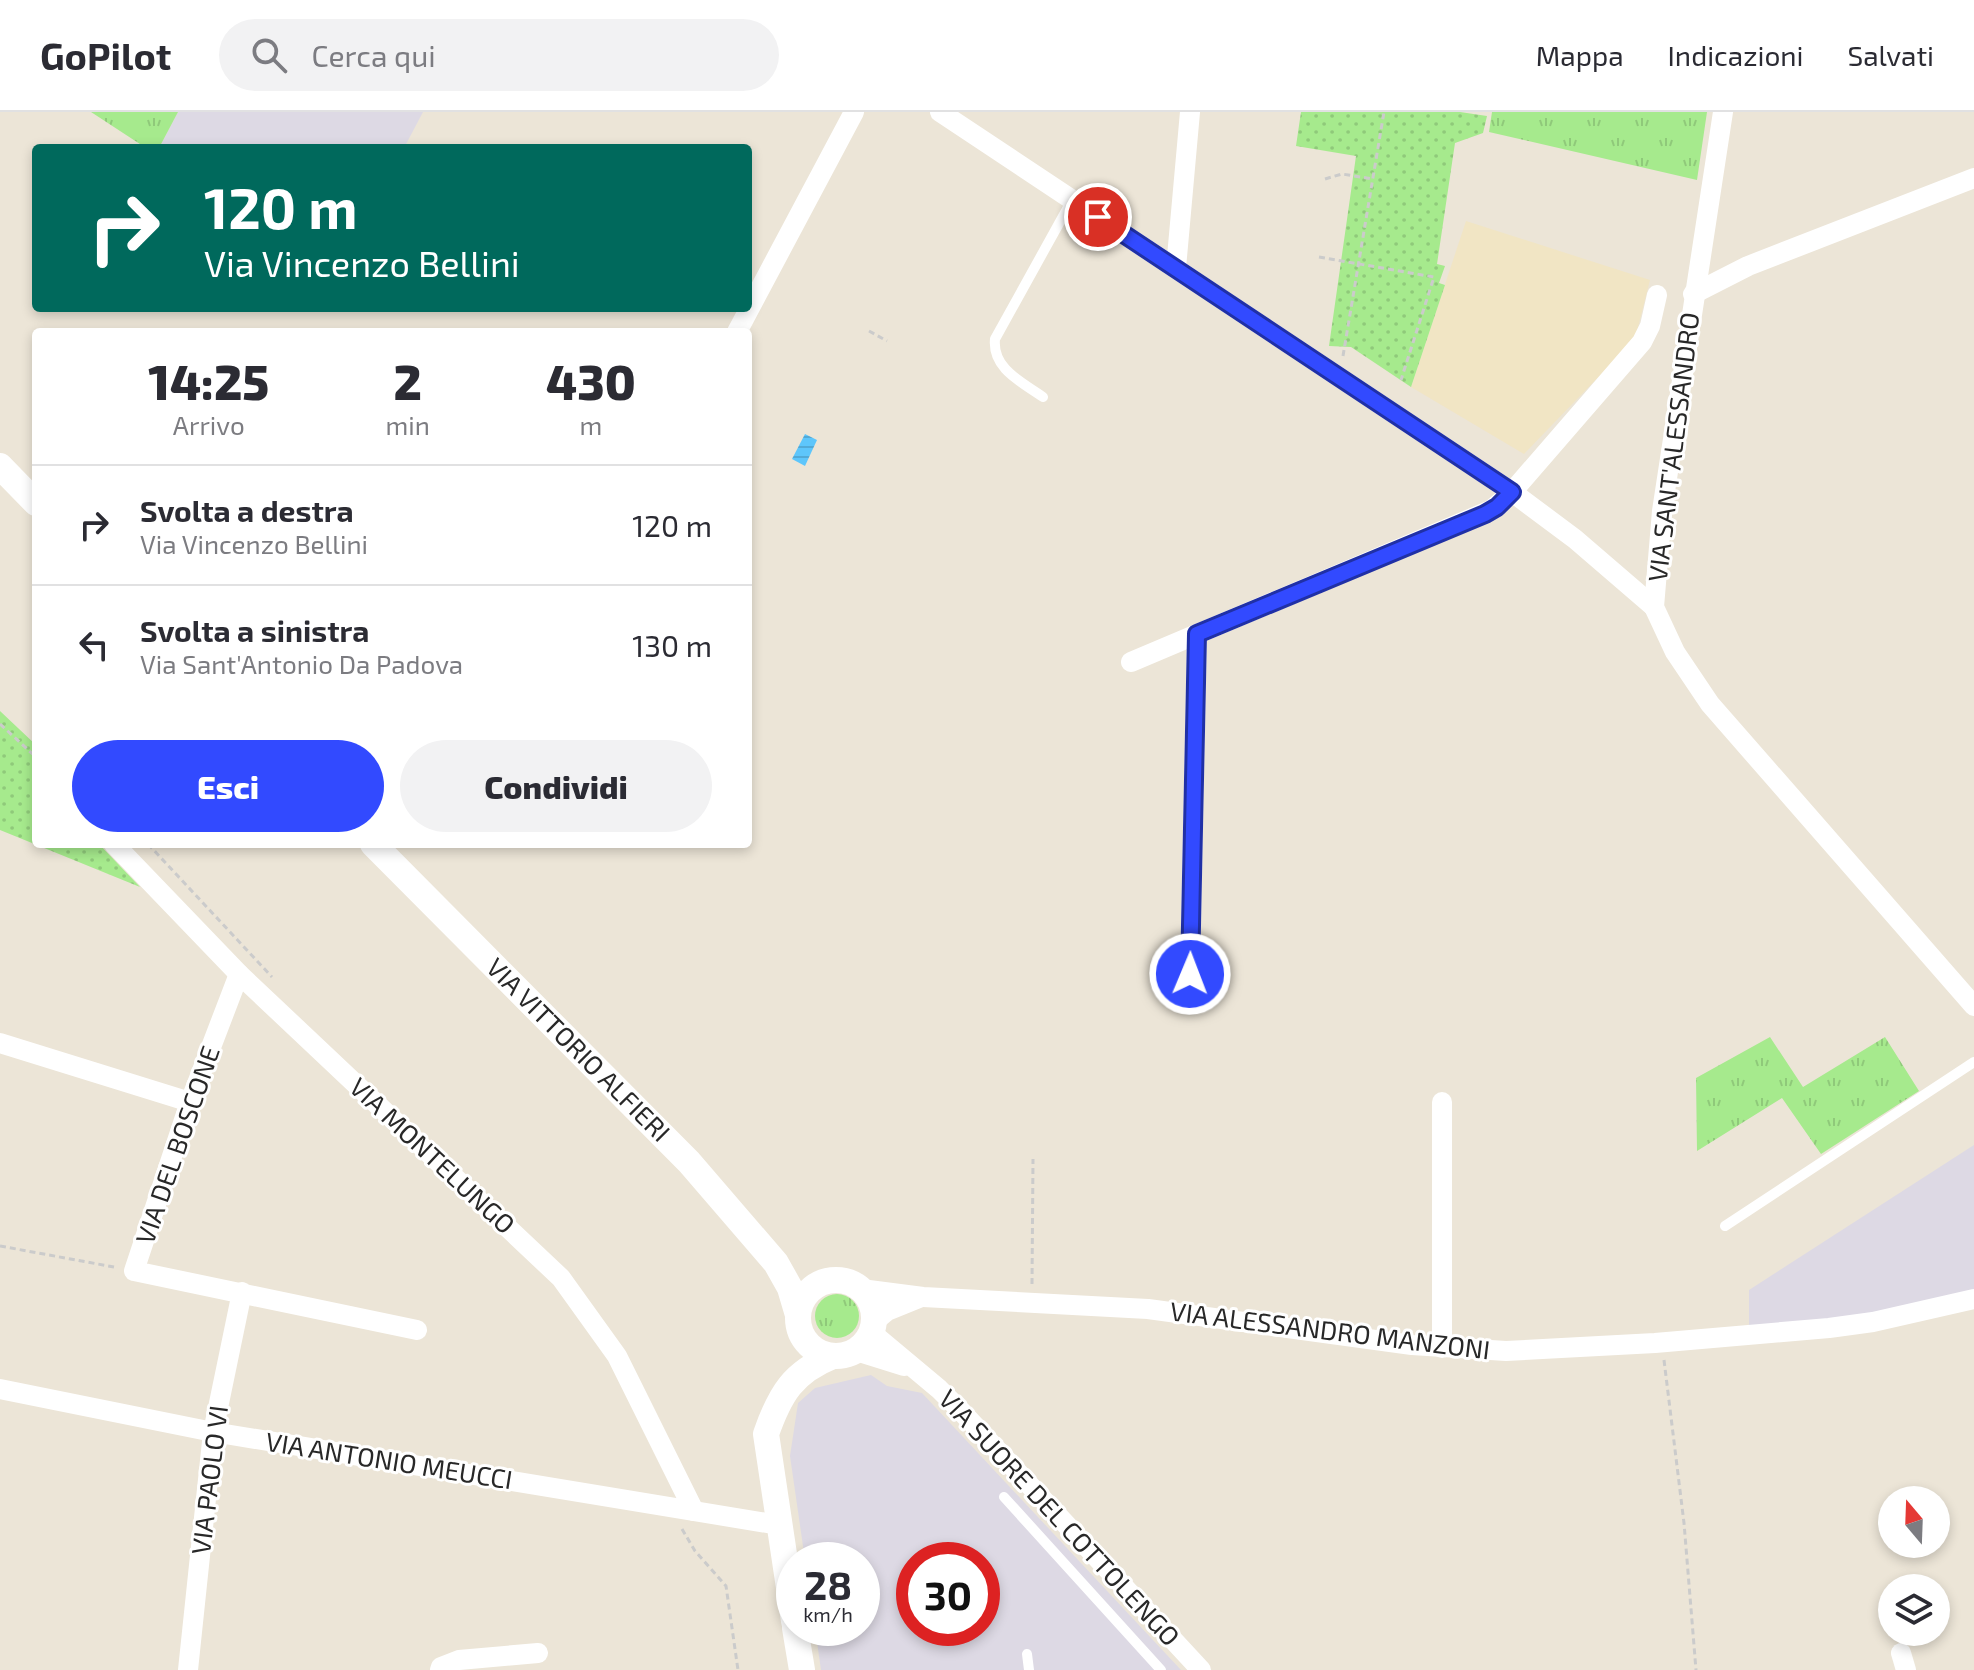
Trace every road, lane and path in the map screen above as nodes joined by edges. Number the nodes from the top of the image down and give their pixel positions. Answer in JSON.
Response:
{"nodes":[{"id":1,"x":854,"y":112,"type":"edge"},
{"id":2,"x":940,"y":112,"type":"edge"},
{"id":3,"x":1190,"y":112,"type":"edge"},
{"id":4,"x":1384,"y":112,"type":"edge"},
{"id":5,"x":1723,"y":112,"type":"edge"},
{"id":6,"x":1974,"y":178,"type":"edge"},
{"id":7,"x":1325,"y":179,"type":"dead end"},
{"id":8,"x":1373,"y":179,"type":"junction"},
{"id":9,"x":1072,"y":200,"type":"junction"},
{"id":10,"x":1319,"y":257,"type":"dead end"},
{"id":11,"x":1699,"y":259,"type":"junction"},
{"id":12,"x":1359,"y":264,"type":"junction"},
{"id":13,"x":1748,"y":266,"type":"junction"},
{"id":14,"x":1176,"y":268,"type":"junction"},
{"id":15,"x":1693,"y":294,"type":"junction"},
{"id":16,"x":1657,"y":295,"type":"dead end"},
{"id":17,"x":752,"y":304,"type":"edge"},
{"id":18,"x":869,"y":331,"type":"dead end"},
{"id":19,"x":887,"y":341,"type":"dead end"},
{"id":20,"x":1335,"y":374,"type":"junction"},
{"id":21,"x":1401,"y":380,"type":"dead end"},
{"id":22,"x":1043,"y":397,"type":"dead end"},
{"id":23,"x":0,"y":466,"type":"edge"},
{"id":24,"x":1512,"y":492,"type":"junction"},
{"id":25,"x":32,"y":499,"type":"edge"},
{"id":26,"x":1654,"y":607,"type":"junction"},
{"id":27,"x":1197,"y":634,"type":"junction"},
{"id":28,"x":1131,"y":662,"type":"dead end"},
{"id":29,"x":0,"y":724,"type":"edge"},
{"id":30,"x":32,"y":753,"type":"edge"},
{"id":31,"x":118,"y":848,"type":"edge"},
{"id":32,"x":377,"y":848,"type":"edge"},
{"id":33,"x":239,"y":974,"type":"junction"},
{"id":34,"x":1190,"y":974,"type":"dead end"},
{"id":35,"x":1974,"y":1006,"type":"edge"},
{"id":36,"x":0,"y":1043,"type":"edge"},
{"id":37,"x":1974,"y":1062,"type":"edge"},
{"id":38,"x":190,"y":1102,"type":"junction"},
{"id":39,"x":1442,"y":1102,"type":"dead end"},
{"id":40,"x":1033,"y":1159,"type":"dead end"},
{"id":41,"x":1725,"y":1226,"type":"dead end"},
{"id":42,"x":0,"y":1246,"type":"edge"},
{"id":43,"x":776,"y":1263,"type":"junction"},
{"id":44,"x":134,"y":1271,"type":"junction"},
{"id":45,"x":816,"y":1285,"type":"junction"},
{"id":46,"x":861,"y":1289,"type":"junction"},
{"id":47,"x":242,"y":1292,"type":"junction"},
{"id":48,"x":923,"y":1297,"type":"junction"},
{"id":49,"x":1974,"y":1299,"type":"edge"},
{"id":50,"x":1032,"y":1302,"type":"junction"},
{"id":51,"x":799,"y":1321,"type":"junction"},
{"id":52,"x":417,"y":1330,"type":"dead end"},
{"id":53,"x":859,"y":1340,"type":"junction"},
{"id":54,"x":1662,"y":1342,"type":"junction"},
{"id":55,"x":1442,"y":1348,"type":"junction"},
{"id":56,"x":0,"y":1389,"type":"edge"},
{"id":57,"x":786,"y":1389,"type":"junction"},
{"id":58,"x":213,"y":1432,"type":"junction"},
{"id":59,"x":1004,"y":1497,"type":"dead end"},
{"id":60,"x":689,"y":1510,"type":"junction"},
{"id":61,"x":779,"y":1525,"type":"junction"},
{"id":62,"x":782,"y":1542,"type":"edge"},
{"id":63,"x":798,"y":1646,"type":"edge"},
{"id":64,"x":538,"y":1653,"type":"dead end"},
{"id":65,"x":1027,"y":1654,"type":"dead end"},
{"id":66,"x":188,"y":1670,"type":"edge"},
{"id":67,"x":440,"y":1670,"type":"edge"},
{"id":68,"x":738,"y":1670,"type":"edge"},
{"id":69,"x":802,"y":1670,"type":"edge"},
{"id":70,"x":1029,"y":1670,"type":"edge"},
{"id":71,"x":1161,"y":1670,"type":"edge"},
{"id":72,"x":1201,"y":1670,"type":"edge"},
{"id":73,"x":1696,"y":1670,"type":"edge"}],
"edges":[{"from":1,"to":17,"type":"street"},
{"from":2,"to":9,"type":"street"},
{"from":3,"to":14,"type":"street"},
{"from":4,"to":8,"type":"path"},
{"from":5,"to":11,"type":"street","name":"VIA SANT'ALESSANDRO"},
{"from":6,"to":13,"type":"street"},
{"from":7,"to":8,"type":"path"},
{"from":8,"to":12,"type":"path"},
{"from":9,"to":14,"type":"street"},
{"from":9,"to":22,"type":"lane"},
{"from":10,"to":12,"type":"path"},
{"from":11,"to":13,"type":"street"},
{"from":11,"to":15,"type":"street","name":"VIA SANT'ALESSANDRO"},
{"from":12,"to":20,"type":"path"},
{"from":12,"to":21,"type":"path"},
{"from":13,"to":15,"type":"street"},
{"from":14,"to":20,"type":"street"},
{"from":15,"to":26,"type":"street","name":"VIA SANT'ALESSANDRO"},
{"from":16,"to":24,"type":"street"},
{"from":18,"to":19,"type":"path"},
{"from":20,"to":24,"type":"street"},
{"from":23,"to":25,"type":"street"},
{"from":24,"to":26,"type":"street"},
{"from":24,"to":27,"type":"street"},
{"from":26,"to":35,"type":"street","name":"VIA SANT'ALESSANDRO"},
{"from":27,"to":28,"type":"street"},
{"from":27,"to":34,"type":"street"},
{"from":29,"to":30,"type":"path"},
{"from":31,"to":33,"type":"street","name":"VIA MONTELUNGO"},
{"from":32,"to":43,"type":"street","name":"VIA VITTORIO ALFIERI"},
{"from":33,"to":38,"type":"street","name":"VIA DEL BOSCONE"},
{"from":33,"to":60,"type":"street","name":"VIA MONTELUNGO"},
{"from":36,"to":38,"type":"street"},
{"from":37,"to":41,"type":"lane"},
{"from":38,"to":44,"type":"street","name":"VIA DEL BOSCONE"},
{"from":39,"to":55,"type":"street"},
{"from":40,"to":50,"type":"path"},
{"from":42,"to":44,"type":"path"},
{"from":43,"to":45,"type":"street","name":"VIA VITTORIO ALFIERI"},
{"from":43,"to":51,"type":"street","name":"VIA VITTORIO ALFIERI"},
{"from":44,"to":47,"type":"street","name":"VIA DEL BOSCONE"},
{"from":45,"to":46,"type":"street"},
{"from":45,"to":51,"type":"street"},
{"from":46,"to":48,"type":"street","name":"VIA ALESSANDRO MANZONI"},
{"from":46,"to":53,"type":"street"},
{"from":47,"to":52,"type":"street","name":"VIA DEL BOSCONE"},
{"from":47,"to":58,"type":"street","name":"VIA PAOLO VI"},
{"from":48,"to":50,"type":"street","name":"VIA ALESSANDRO MANZONI"},
{"from":48,"to":53,"type":"street","name":"VIA ALESSANDRO MANZONI"},
{"from":49,"to":54,"type":"street","name":"VIA ALESSANDRO MANZONI"},
{"from":50,"to":55,"type":"street","name":"VIA ALESSANDRO MANZONI"},
{"from":51,"to":53,"type":"street"},
{"from":51,"to":57,"type":"street"},
{"from":53,"to":57,"type":"street"},
{"from":53,"to":72,"type":"street","name":"VIA SUORE DEL COTTOLENGO"},
{"from":54,"to":55,"type":"street","name":"VIA ALESSANDRO MANZONI"},
{"from":54,"to":73,"type":"path"},
{"from":56,"to":58,"type":"street","name":"VIA ANTONIO MEUCCI"},
{"from":57,"to":61,"type":"street"},
{"from":58,"to":60,"type":"street","name":"VIA ANTONIO MEUCCI"},
{"from":58,"to":66,"type":"street","name":"VIA PAOLO VI"},
{"from":59,"to":71,"type":"lane"},
{"from":60,"to":61,"type":"street","name":"VIA ANTONIO MEUCCI"},
{"from":60,"to":68,"type":"path"},
{"from":61,"to":62,"type":"street"},
{"from":63,"to":69,"type":"street"},
{"from":64,"to":67,"type":"street"},
{"from":65,"to":70,"type":"lane"}]}
